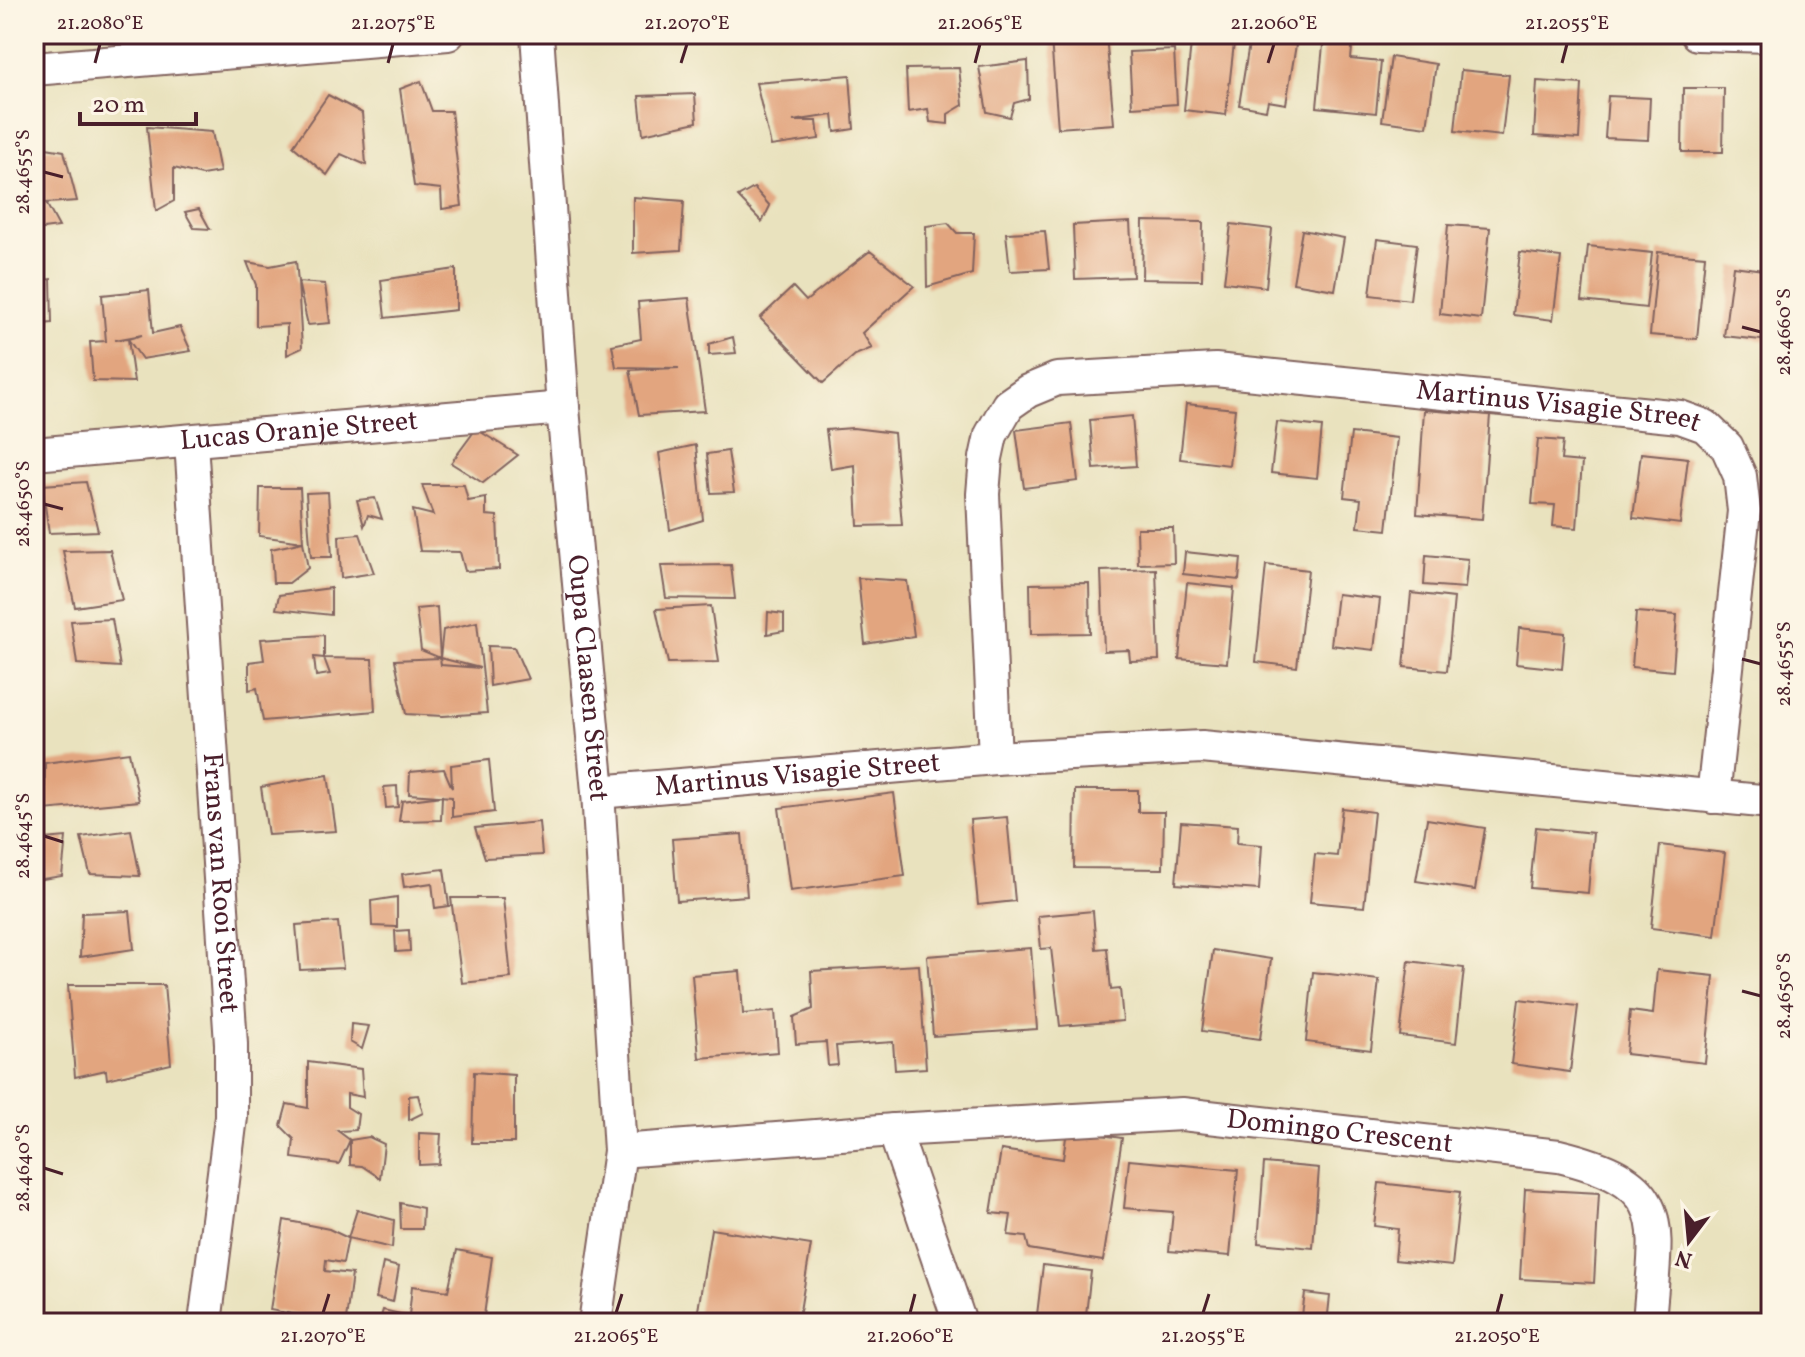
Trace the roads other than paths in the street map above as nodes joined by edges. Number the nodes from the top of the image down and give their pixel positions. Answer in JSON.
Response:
{"nodes":[{"id":1,"x":448,"y":34,"type":"edge"},
{"id":2,"x":537,"y":34,"type":"edge"},
{"id":3,"x":1697,"y":34,"type":"edge"},
{"id":4,"x":1771,"y":36,"type":"edge"},
{"id":5,"x":138,"y":46,"type":"edge"},
{"id":6,"x":34,"y":69,"type":"edge"},
{"id":7,"x":563,"y":408,"type":"junction"},
{"id":8,"x":191,"y":442,"type":"junction"},
{"id":9,"x":34,"y":454,"type":"edge"},
{"id":10,"x":995,"y":758,"type":"junction"},
{"id":11,"x":598,"y":792,"type":"junction"},
{"id":12,"x":1713,"y":797,"type":"junction"},
{"id":13,"x":1771,"y":802,"type":"edge"},
{"id":14,"x":894,"y":1130,"type":"junction"},
{"id":15,"x":620,"y":1151,"type":"junction"},
{"id":16,"x":205,"y":1323,"type":"edge"},
{"id":17,"x":595,"y":1323,"type":"edge"},
{"id":18,"x":960,"y":1323,"type":"edge"},
{"id":19,"x":1649,"y":1323,"type":"edge"}],
"edges":[{"from":1,"to":5,"type":"street"},
{"from":2,"to":7,"type":"street","name":"Oupa Claasen Street"},
{"from":3,"to":4,"type":"street"},
{"from":5,"to":6,"type":"street"},
{"from":7,"to":8,"type":"street","name":"Lucas Oranje Street"},
{"from":7,"to":11,"type":"street","name":"Oupa Claasen Street"},
{"from":8,"to":9,"type":"street","name":"Lucas Oranje Street"},
{"from":8,"to":16,"type":"street","name":"Frans van Rooi Street"},
{"from":10,"to":11,"type":"street","name":"Martinus Visagie Street"},
{"from":10,"to":12,"type":"street","name":"Martinus Visagie Street"},
{"from":10,"to":12,"type":"street","name":"Martinus Visagie Street"},
{"from":11,"to":15,"type":"street","name":"Oupa Claasen Street"},
{"from":12,"to":13,"type":"street"},
{"from":14,"to":15,"type":"street","name":"Domingo Crescent"},
{"from":14,"to":18,"type":"street"},
{"from":14,"to":19,"type":"street","name":"Domingo Crescent"},
{"from":15,"to":17,"type":"street","name":"Oupa Claasen Street"}]}
